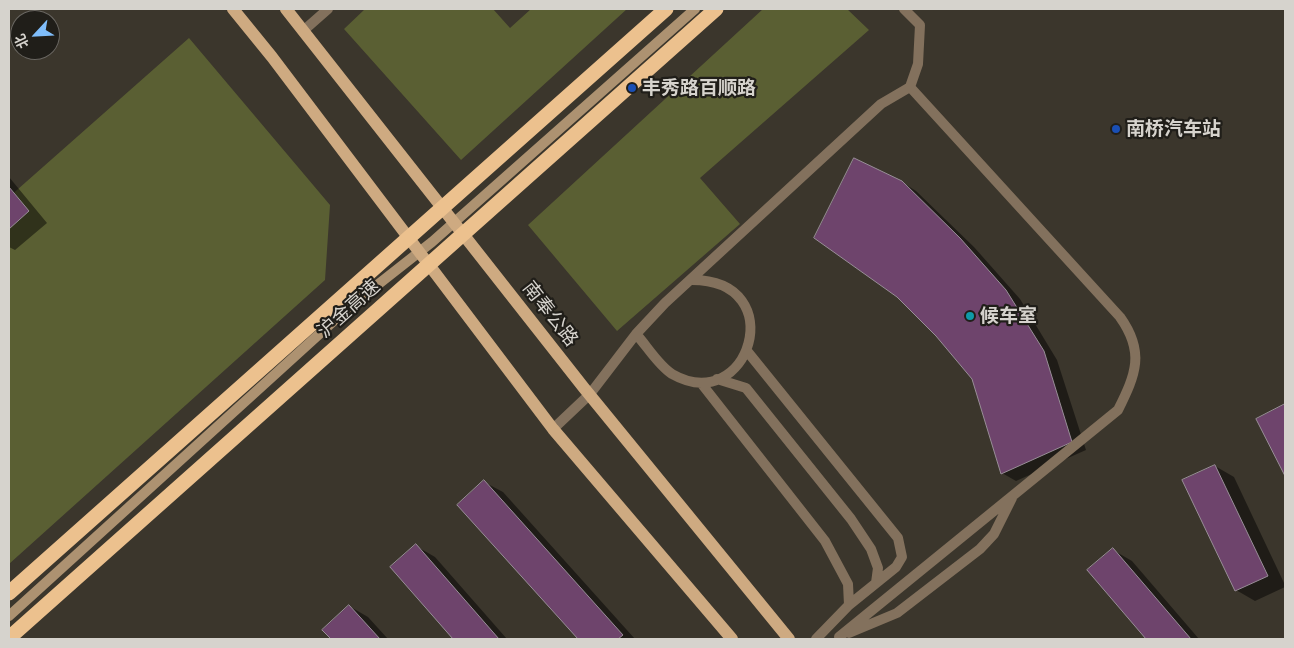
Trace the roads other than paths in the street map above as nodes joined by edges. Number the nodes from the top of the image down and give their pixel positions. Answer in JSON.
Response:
{"nodes":[{"id":1,"x":233,"y":9,"type":"edge"},
{"id":2,"x":286,"y":9,"type":"edge"},
{"id":3,"x":328,"y":9,"type":"edge"},
{"id":4,"x":666,"y":9,"type":"edge"},
{"id":5,"x":695,"y":9,"type":"edge"},
{"id":6,"x":716,"y":9,"type":"edge"},
{"id":7,"x":904,"y":9,"type":"edge"},
{"id":8,"x":303,"y":31,"type":"junction"},
{"id":9,"x":910,"y":87,"type":"junction"},
{"id":10,"x":454,"y":223,"type":"junction"},
{"id":11,"x":418,"y":253,"type":"junction"},
{"id":12,"x":692,"y":280,"type":"junction"},
{"id":13,"x":636,"y":334,"type":"junction"},
{"id":14,"x":747,"y":351,"type":"junction"},
{"id":15,"x":718,"y":380,"type":"junction"},
{"id":16,"x":701,"y":382,"type":"junction"},
{"id":17,"x":590,"y":394,"type":"junction"},
{"id":18,"x":553,"y":429,"type":"junction"},
{"id":19,"x":1014,"y":495,"type":"junction"},
{"id":20,"x":876,"y":584,"type":"junction"},
{"id":21,"x":9,"y":593,"type":"edge"},
{"id":22,"x":849,"y":605,"type":"junction"},
{"id":23,"x":9,"y":616,"type":"edge"},
{"id":24,"x":9,"y":638,"type":"edge"},
{"id":25,"x":837,"y":638,"type":"edge"},
{"id":26,"x":732,"y":639,"type":"edge"},
{"id":27,"x":789,"y":639,"type":"edge"},
{"id":28,"x":816,"y":639,"type":"edge"}],
"edges":[{"from":1,"to":11,"type":"main road"},
{"from":2,"to":8,"type":"main road","name":"南奉公路"},
{"from":3,"to":8,"type":"street"},
{"from":4,"to":21,"type":"highway","name":"沪金高速"},
{"from":5,"to":10,"type":"street"},
{"from":6,"to":24,"type":"highway","name":"沪金高速"},
{"from":7,"to":9,"type":"street"},
{"from":8,"to":10,"type":"main road","name":"南奉公路"},
{"from":9,"to":12,"type":"street"},
{"from":9,"to":19,"type":"street"},
{"from":10,"to":11,"type":"street"},
{"from":10,"to":17,"type":"main road","name":"南奉公路"},
{"from":11,"to":18,"type":"main road"},
{"from":11,"to":23,"type":"street"},
{"from":12,"to":13,"type":"street"},
{"from":12,"to":14,"type":"street"},
{"from":13,"to":16,"type":"street"},
{"from":13,"to":17,"type":"street"},
{"from":14,"to":15,"type":"street"},
{"from":14,"to":20,"type":"street"},
{"from":15,"to":16,"type":"street"},
{"from":15,"to":20,"type":"street"},
{"from":16,"to":22,"type":"street"},
{"from":17,"to":18,"type":"street"},
{"from":17,"to":27,"type":"main road","name":"南奉公路"},
{"from":18,"to":26,"type":"main road"},
{"from":19,"to":25,"type":"street"},
{"from":19,"to":25,"type":"street"},
{"from":20,"to":22,"type":"street"},
{"from":22,"to":28,"type":"street"}]}
